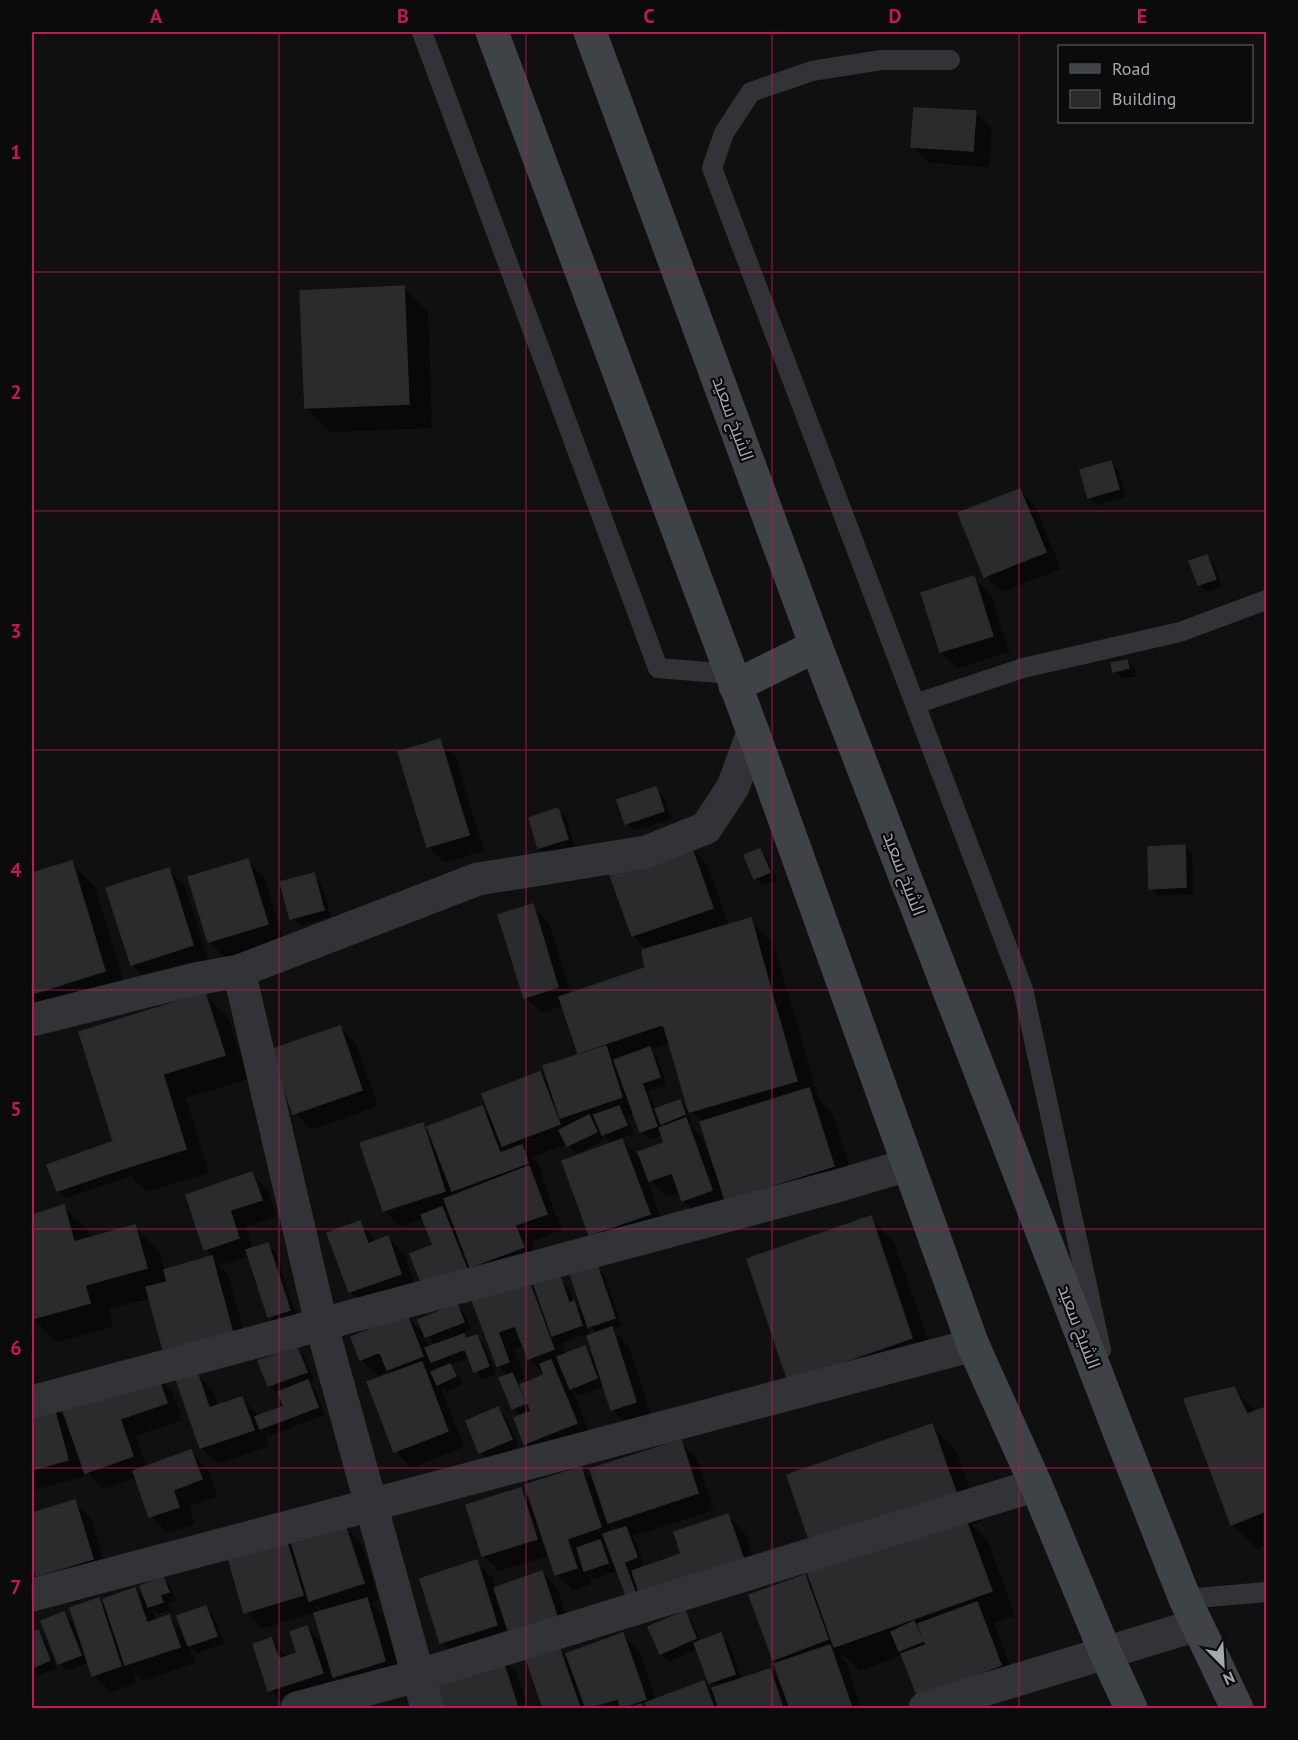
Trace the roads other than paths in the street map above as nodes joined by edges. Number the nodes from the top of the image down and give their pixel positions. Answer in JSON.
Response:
{"nodes":[{"id":1,"x":422,"y":32,"type":"edge"},
{"id":2,"x":492,"y":32,"type":"edge"},
{"id":3,"x":590,"y":32,"type":"edge"},
{"id":4,"x":950,"y":60,"type":"dead end"},
{"id":5,"x":1266,"y":600,"type":"edge"},
{"id":6,"x":816,"y":646,"type":"junction"},
{"id":7,"x":733,"y":680,"type":"junction"},
{"id":8,"x":915,"y":704,"type":"junction"},
{"id":9,"x":753,"y":732,"type":"junction"},
{"id":10,"x":239,"y":971,"type":"junction"},
{"id":11,"x":32,"y":1020,"type":"edge"},
{"id":12,"x":908,"y":1165,"type":"junction"},
{"id":13,"x":321,"y":1323,"type":"junction"},
{"id":14,"x":973,"y":1345,"type":"junction"},
{"id":15,"x":32,"y":1402,"type":"edge"},
{"id":16,"x":1118,"y":1429,"type":"junction"},
{"id":17,"x":1036,"y":1485,"type":"junction"},
{"id":18,"x":372,"y":1504,"type":"junction"},
{"id":19,"x":1266,"y":1592,"type":"edge"},
{"id":20,"x":32,"y":1595,"type":"edge"},
{"id":21,"x":1191,"y":1612,"type":"junction"},
{"id":22,"x":1106,"y":1654,"type":"junction"},
{"id":23,"x":417,"y":1676,"type":"junction"},
{"id":24,"x":297,"y":1708,"type":"edge"},
{"id":25,"x":427,"y":1708,"type":"edge"},
{"id":26,"x":925,"y":1708,"type":"edge"},
{"id":27,"x":1131,"y":1708,"type":"edge"},
{"id":28,"x":1237,"y":1708,"type":"edge"}],
"edges":[{"from":1,"to":7,"type":"lane"},
{"from":2,"to":7,"type":"main road"},
{"from":3,"to":6,"type":"main road","name":"الشيخ سعيد"},
{"from":4,"to":8,"type":"lane"},
{"from":5,"to":8,"type":"lane"},
{"from":6,"to":7,"type":"main road"},
{"from":6,"to":16,"type":"main road","name":"الشيخ سعيد"},
{"from":7,"to":9,"type":"main road"},
{"from":8,"to":16,"type":"lane"},
{"from":9,"to":10,"type":"street"},
{"from":9,"to":12,"type":"main road"},
{"from":10,"to":11,"type":"street"},
{"from":10,"to":13,"type":"street"},
{"from":12,"to":13,"type":"street"},
{"from":12,"to":14,"type":"main road"},
{"from":13,"to":15,"type":"street"},
{"from":13,"to":18,"type":"street"},
{"from":14,"to":17,"type":"main road"},
{"from":14,"to":18,"type":"street"},
{"from":16,"to":21,"type":"main road","name":"الشيخ سعيد"},
{"from":17,"to":22,"type":"main road"},
{"from":17,"to":23,"type":"street"},
{"from":18,"to":20,"type":"street"},
{"from":18,"to":23,"type":"street"},
{"from":19,"to":21,"type":"lane"},
{"from":21,"to":22,"type":"street"},
{"from":21,"to":28,"type":"main road","name":"الشيخ سعيد"},
{"from":22,"to":26,"type":"street"},
{"from":22,"to":27,"type":"main road"},
{"from":23,"to":24,"type":"street"},
{"from":23,"to":25,"type":"street"}]}
